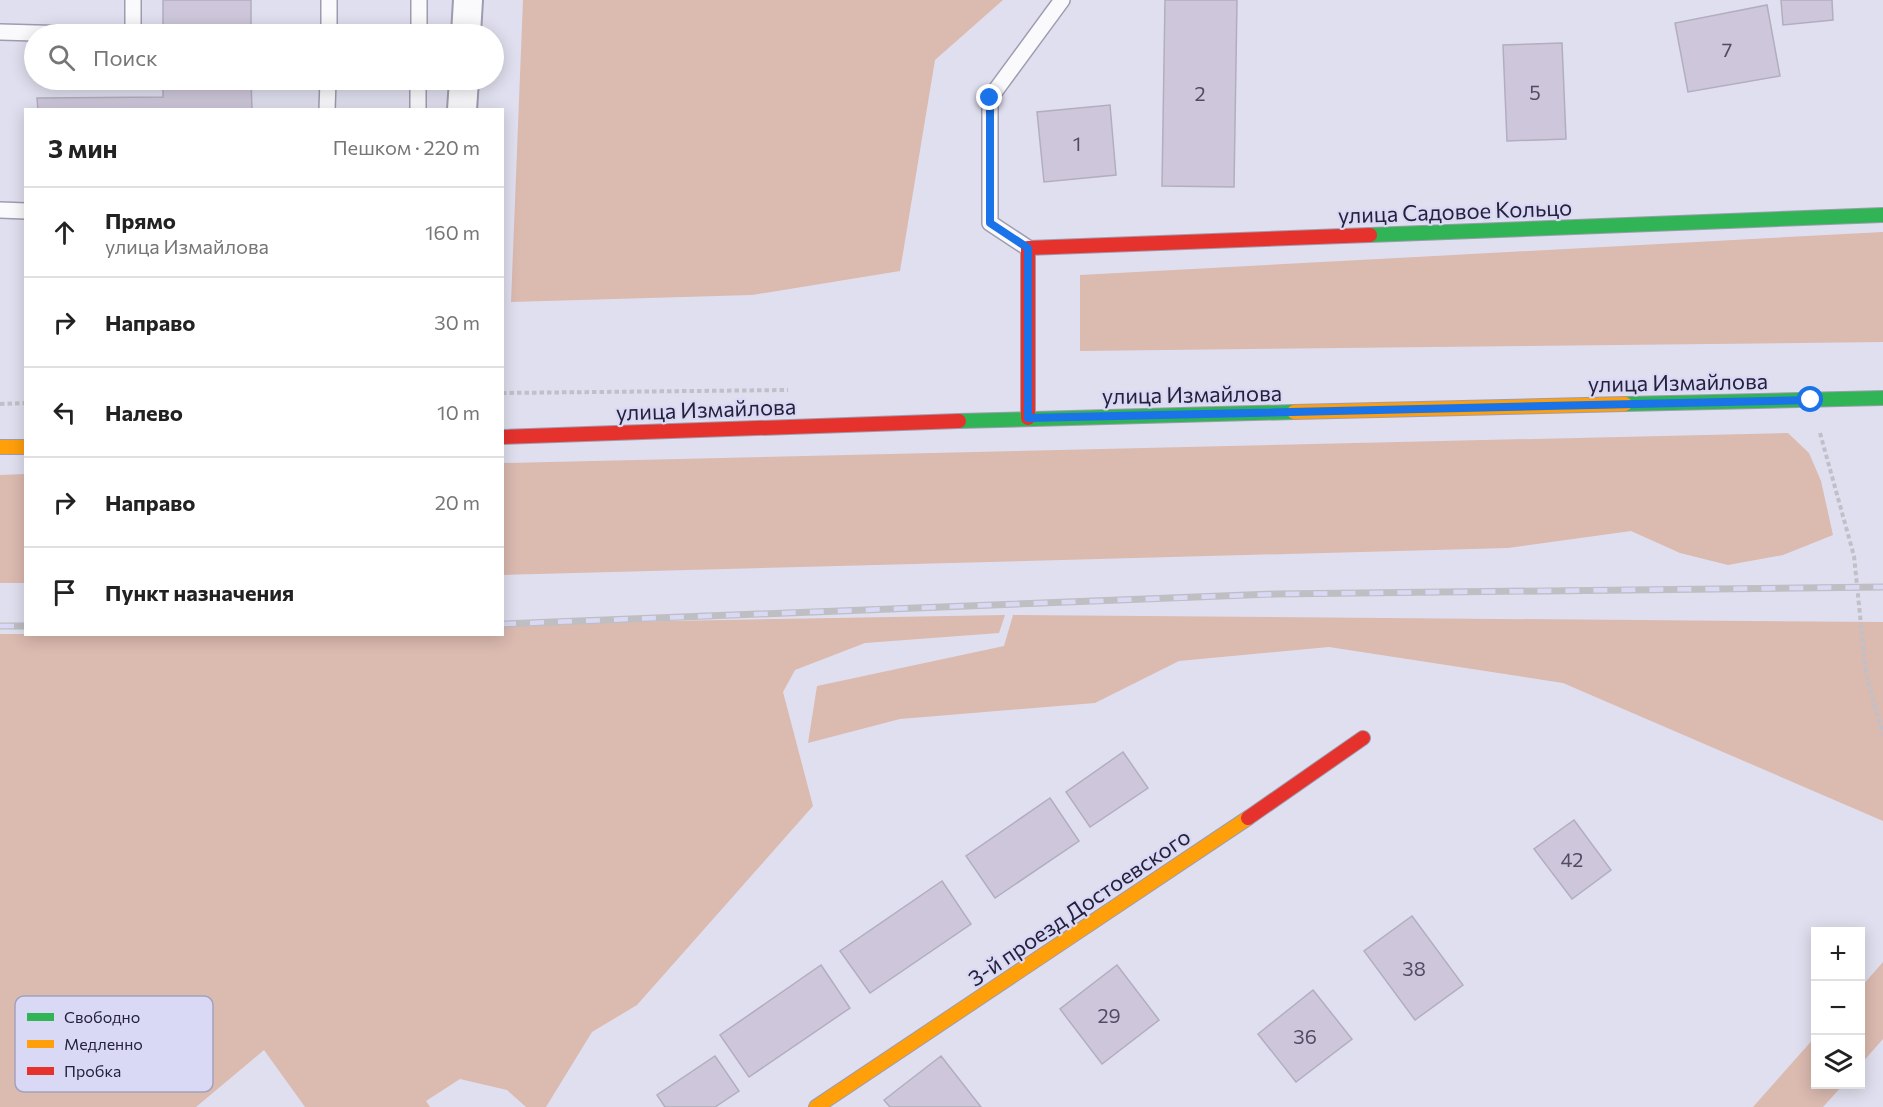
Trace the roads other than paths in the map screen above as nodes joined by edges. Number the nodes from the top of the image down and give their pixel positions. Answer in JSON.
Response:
{"nodes":[{"id":1,"x":133,"y":0,"type":"edge"},
{"id":2,"x":329,"y":0,"type":"edge"},
{"id":3,"x":419,"y":0,"type":"edge"},
{"id":4,"x":468,"y":0,"type":"edge"},
{"id":5,"x":1062,"y":0,"type":"edge"},
{"id":6,"x":133,"y":24,"type":"edge"},
{"id":7,"x":329,"y":24,"type":"edge"},
{"id":8,"x":419,"y":24,"type":"edge"},
{"id":9,"x":467,"y":24,"type":"edge"},
{"id":10,"x":0,"y":32,"type":"edge"},
{"id":11,"x":24,"y":33,"type":"edge"},
{"id":12,"x":328,"y":90,"type":"edge"},
{"id":13,"x":418,"y":90,"type":"edge"},
{"id":14,"x":463,"y":90,"type":"edge"},
{"id":15,"x":327,"y":108,"type":"edge"},
{"id":16,"x":418,"y":108,"type":"edge"},
{"id":17,"x":462,"y":108,"type":"edge"},
{"id":18,"x":0,"y":210,"type":"edge"},
{"id":19,"x":24,"y":211,"type":"edge"},
{"id":20,"x":1883,"y":215,"type":"edge"},
{"id":21,"x":1028,"y":248,"type":"junction"},
{"id":22,"x":1883,"y":398,"type":"edge"},
{"id":23,"x":1028,"y":418,"type":"junction"},
{"id":24,"x":504,"y":437,"type":"edge"},
{"id":25,"x":0,"y":447,"type":"edge"},
{"id":26,"x":24,"y":447,"type":"edge"},
{"id":27,"x":1363,"y":738,"type":"dead end"},
{"id":28,"x":816,"y":1107,"type":"edge"}],
"edges":[{"from":1,"to":6,"type":"lane"},
{"from":2,"to":7,"type":"lane"},
{"from":3,"to":8,"type":"lane"},
{"from":4,"to":9,"type":"street"},
{"from":5,"to":21,"type":"lane"},
{"from":10,"to":11,"type":"lane"},
{"from":12,"to":15,"type":"lane"},
{"from":13,"to":16,"type":"lane"},
{"from":14,"to":17,"type":"street"},
{"from":18,"to":19,"type":"lane"},
{"from":20,"to":21,"type":"street","name":"улица Садовое Кольцо"},
{"from":21,"to":23,"type":"street"},
{"from":22,"to":23,"type":"street","name":"улица Измайлова"},
{"from":23,"to":24,"type":"street","name":"улица Измайлова"},
{"from":25,"to":26,"type":"street"},
{"from":27,"to":28,"type":"street","name":"3-й проезд Достоевского"}]}
